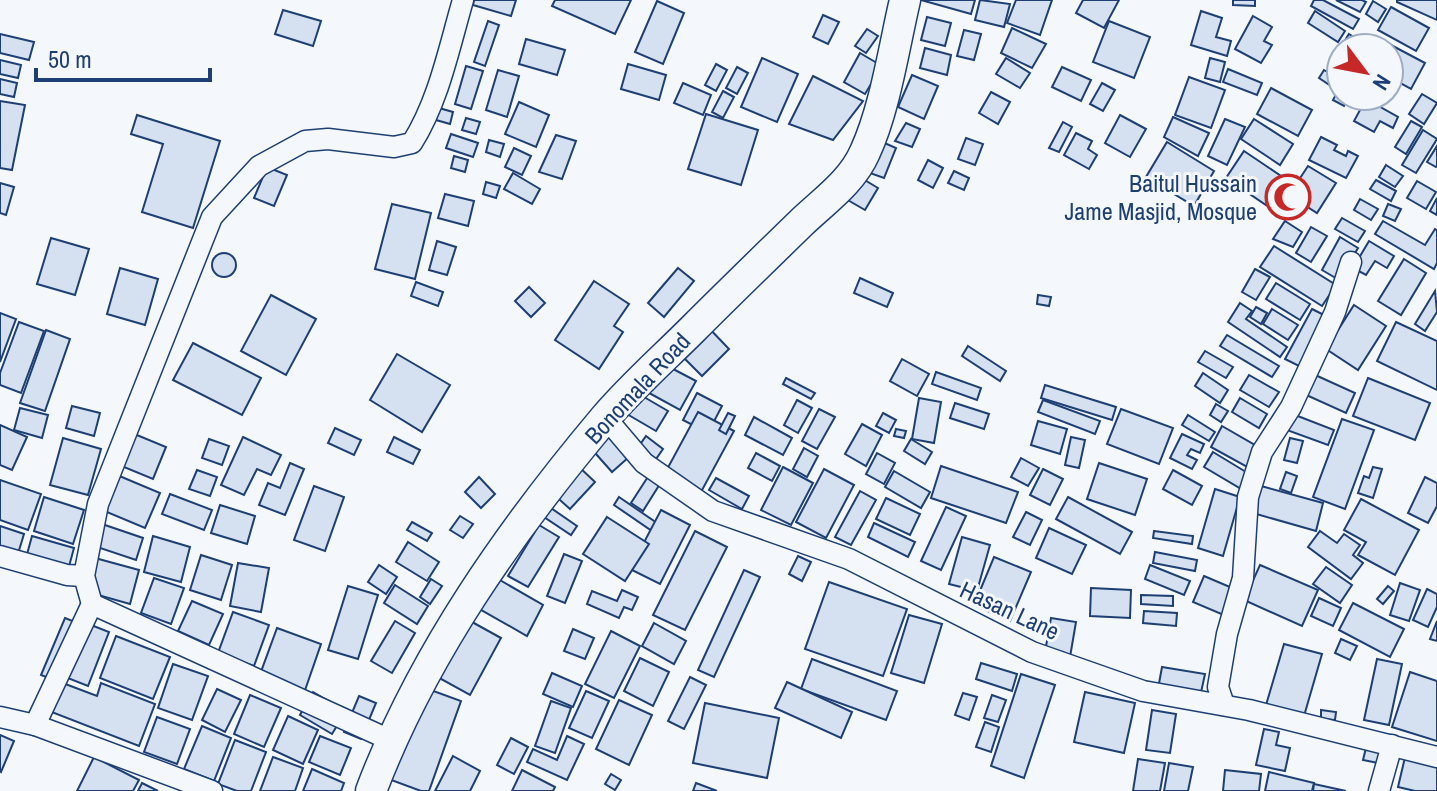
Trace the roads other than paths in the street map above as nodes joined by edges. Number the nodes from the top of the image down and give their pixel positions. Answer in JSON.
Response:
{"nodes":[{"id":1,"x":463,"y":0,"type":"edge"},
{"id":2,"x":905,"y":0,"type":"edge"},
{"id":3,"x":1351,"y":262,"type":"dead end"},
{"id":4,"x":605,"y":417,"type":"junction"},
{"id":5,"x":0,"y":556,"type":"edge"},
{"id":6,"x":84,"y":576,"type":"junction"},
{"id":7,"x":92,"y":604,"type":"junction"},
{"id":8,"x":1224,"y":705,"type":"junction"},
{"id":9,"x":0,"y":717,"type":"edge"},
{"id":10,"x":35,"y":725,"type":"junction"},
{"id":11,"x":390,"y":740,"type":"junction"},
{"id":12,"x":1392,"y":745,"type":"junction"},
{"id":13,"x":1437,"y":757,"type":"edge"},
{"id":14,"x":212,"y":791,"type":"edge"},
{"id":15,"x":371,"y":791,"type":"edge"},
{"id":16,"x":1379,"y":791,"type":"edge"}],
"edges":[{"from":1,"to":6,"type":"street"},
{"from":2,"to":4,"type":"street","name":"Bonomala Road"},
{"from":3,"to":8,"type":"street"},
{"from":4,"to":8,"type":"street","name":"Hasan Lane"},
{"from":4,"to":11,"type":"street","name":"Bonomala Road"},
{"from":5,"to":6,"type":"street"},
{"from":6,"to":7,"type":"street"},
{"from":7,"to":10,"type":"street"},
{"from":7,"to":11,"type":"street"},
{"from":8,"to":12,"type":"street","name":"Hasan Lane"},
{"from":9,"to":10,"type":"street"},
{"from":10,"to":14,"type":"street"},
{"from":11,"to":15,"type":"street","name":"Bonomala Road"},
{"from":12,"to":13,"type":"street","name":"Hasan Lane"},
{"from":12,"to":16,"type":"street"}]}
